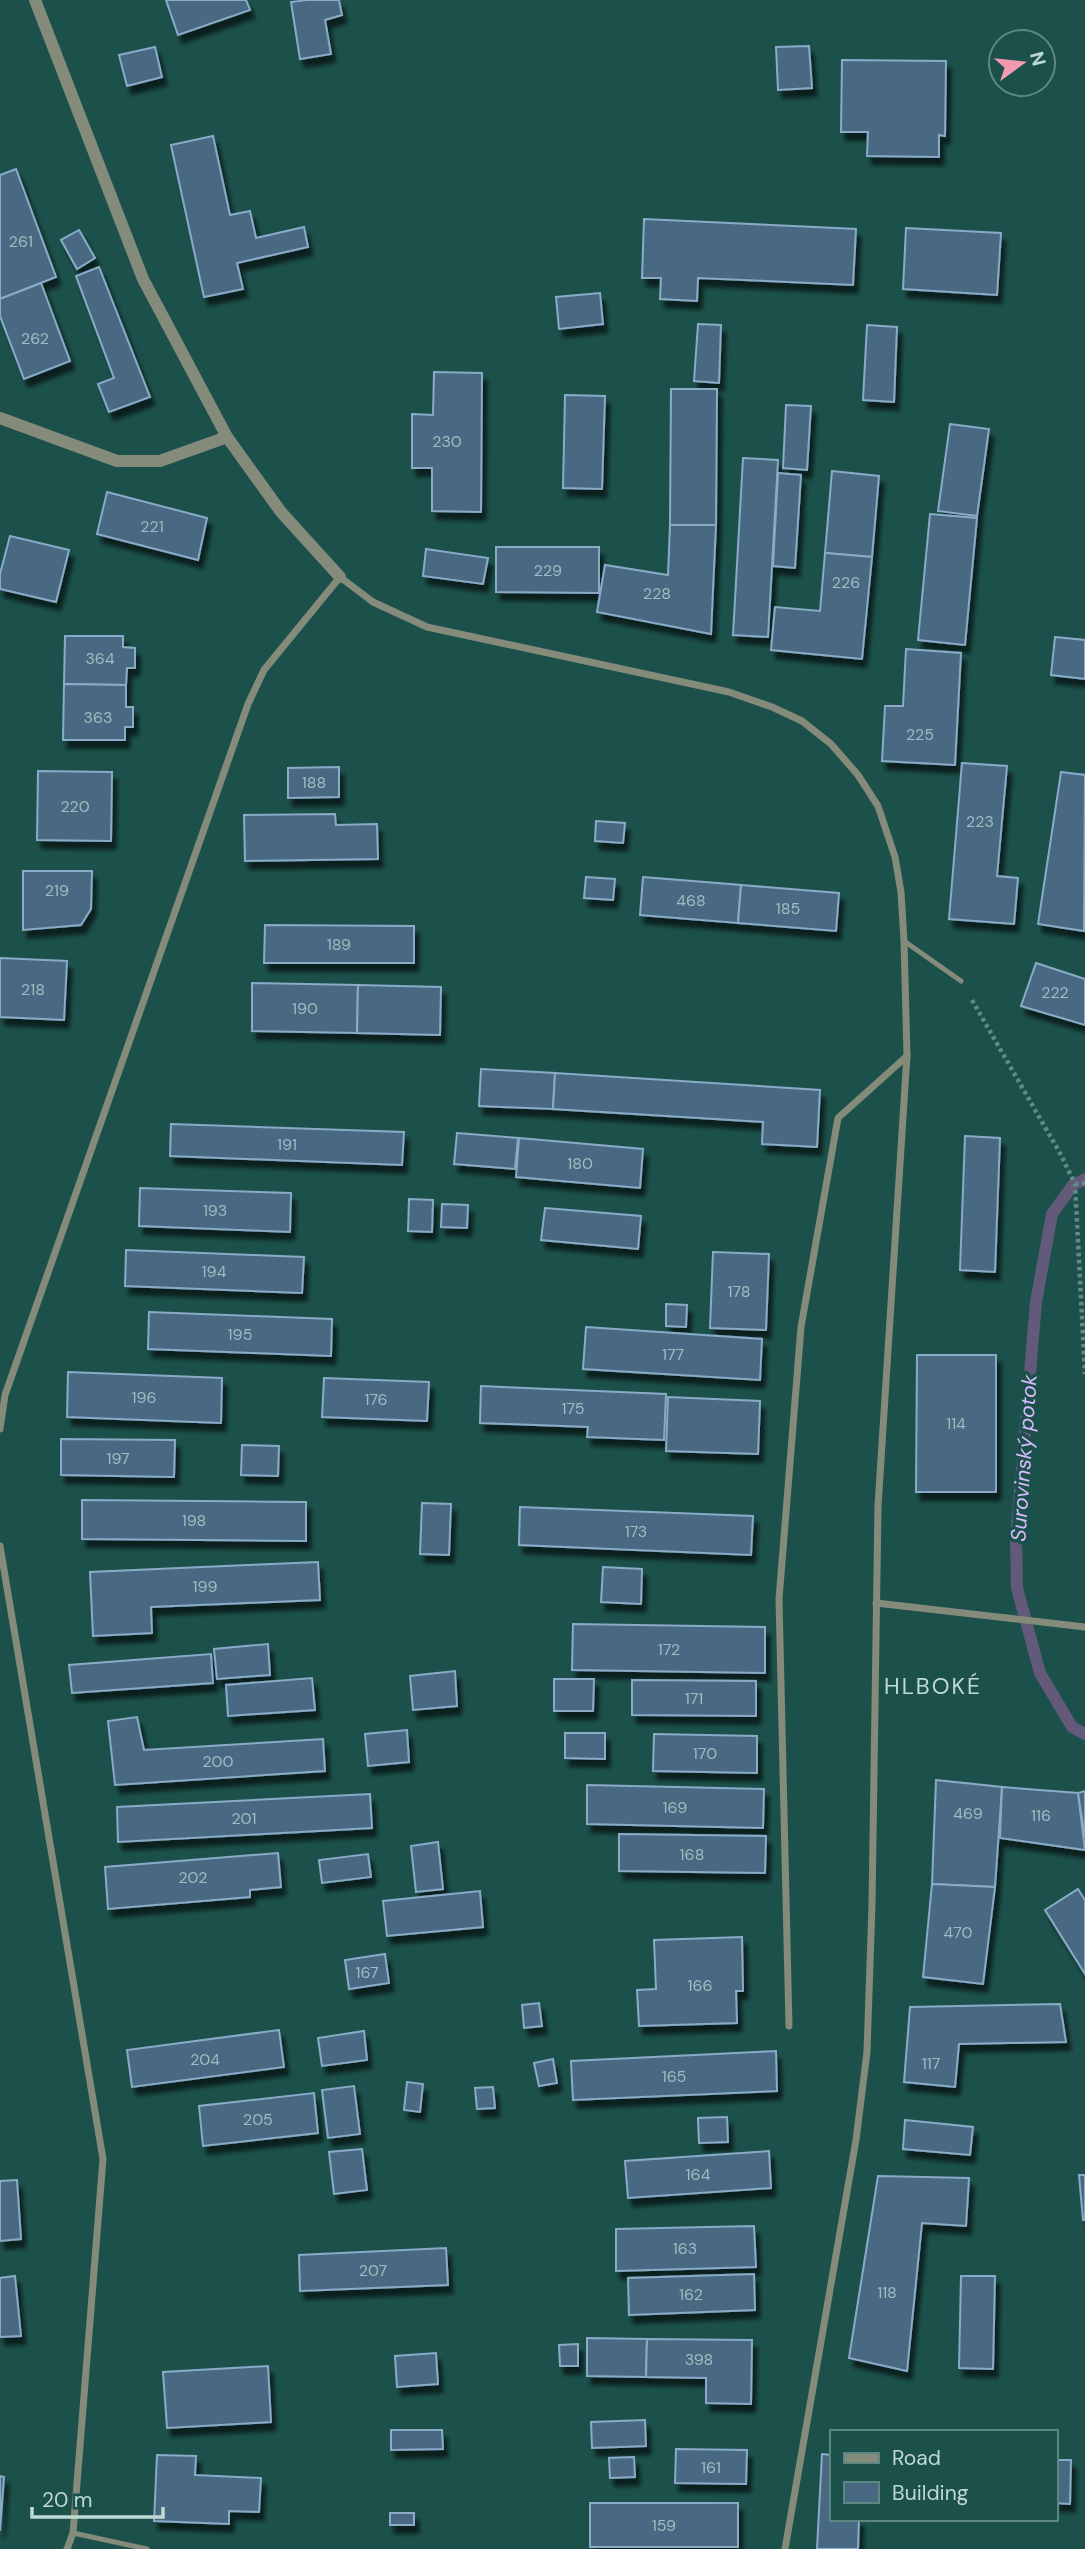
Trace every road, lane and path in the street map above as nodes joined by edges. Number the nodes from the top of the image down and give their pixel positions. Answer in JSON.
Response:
{"nodes":[{"id":1,"x":35,"y":0,"type":"edge"},
{"id":2,"x":0,"y":418,"type":"edge"},
{"id":3,"x":227,"y":437,"type":"junction"},
{"id":4,"x":340,"y":577,"type":"junction"},
{"id":5,"x":904,"y":941,"type":"junction"},
{"id":6,"x":961,"y":981,"type":"joint"},
{"id":7,"x":907,"y":1055,"type":"junction"},
{"id":8,"x":1085,"y":1183,"type":"edge"},
{"id":9,"x":1075,"y":1184,"type":"junction"},
{"id":10,"x":1085,"y":1374,"type":"edge"},
{"id":11,"x":0,"y":1429,"type":"edge"},
{"id":12,"x":0,"y":1546,"type":"edge"},
{"id":13,"x":876,"y":1603,"type":"junction"},
{"id":14,"x":1085,"y":1627,"type":"edge"},
{"id":15,"x":789,"y":2026,"type":"dead end"},
{"id":16,"x":73,"y":2533,"type":"junction"},
{"id":17,"x":67,"y":2549,"type":"edge"},
{"id":18,"x":147,"y":2549,"type":"edge"},
{"id":19,"x":785,"y":2549,"type":"edge"}],
"edges":[{"from":1,"to":3,"type":"street"},
{"from":2,"to":3,"type":"street"},
{"from":3,"to":4,"type":"street"},
{"from":4,"to":5,"type":"street"},
{"from":4,"to":11,"type":"street"},
{"from":5,"to":6,"type":"lane"},
{"from":5,"to":7,"type":"street"},
{"from":6,"to":9,"type":"path"},
{"from":7,"to":13,"type":"street"},
{"from":7,"to":15,"type":"street"},
{"from":8,"to":9,"type":"path"},
{"from":9,"to":10,"type":"path"},
{"from":12,"to":16,"type":"street"},
{"from":13,"to":14,"type":"street"},
{"from":13,"to":19,"type":"street"},
{"from":16,"to":17,"type":"street"},
{"from":16,"to":18,"type":"lane"}]}
